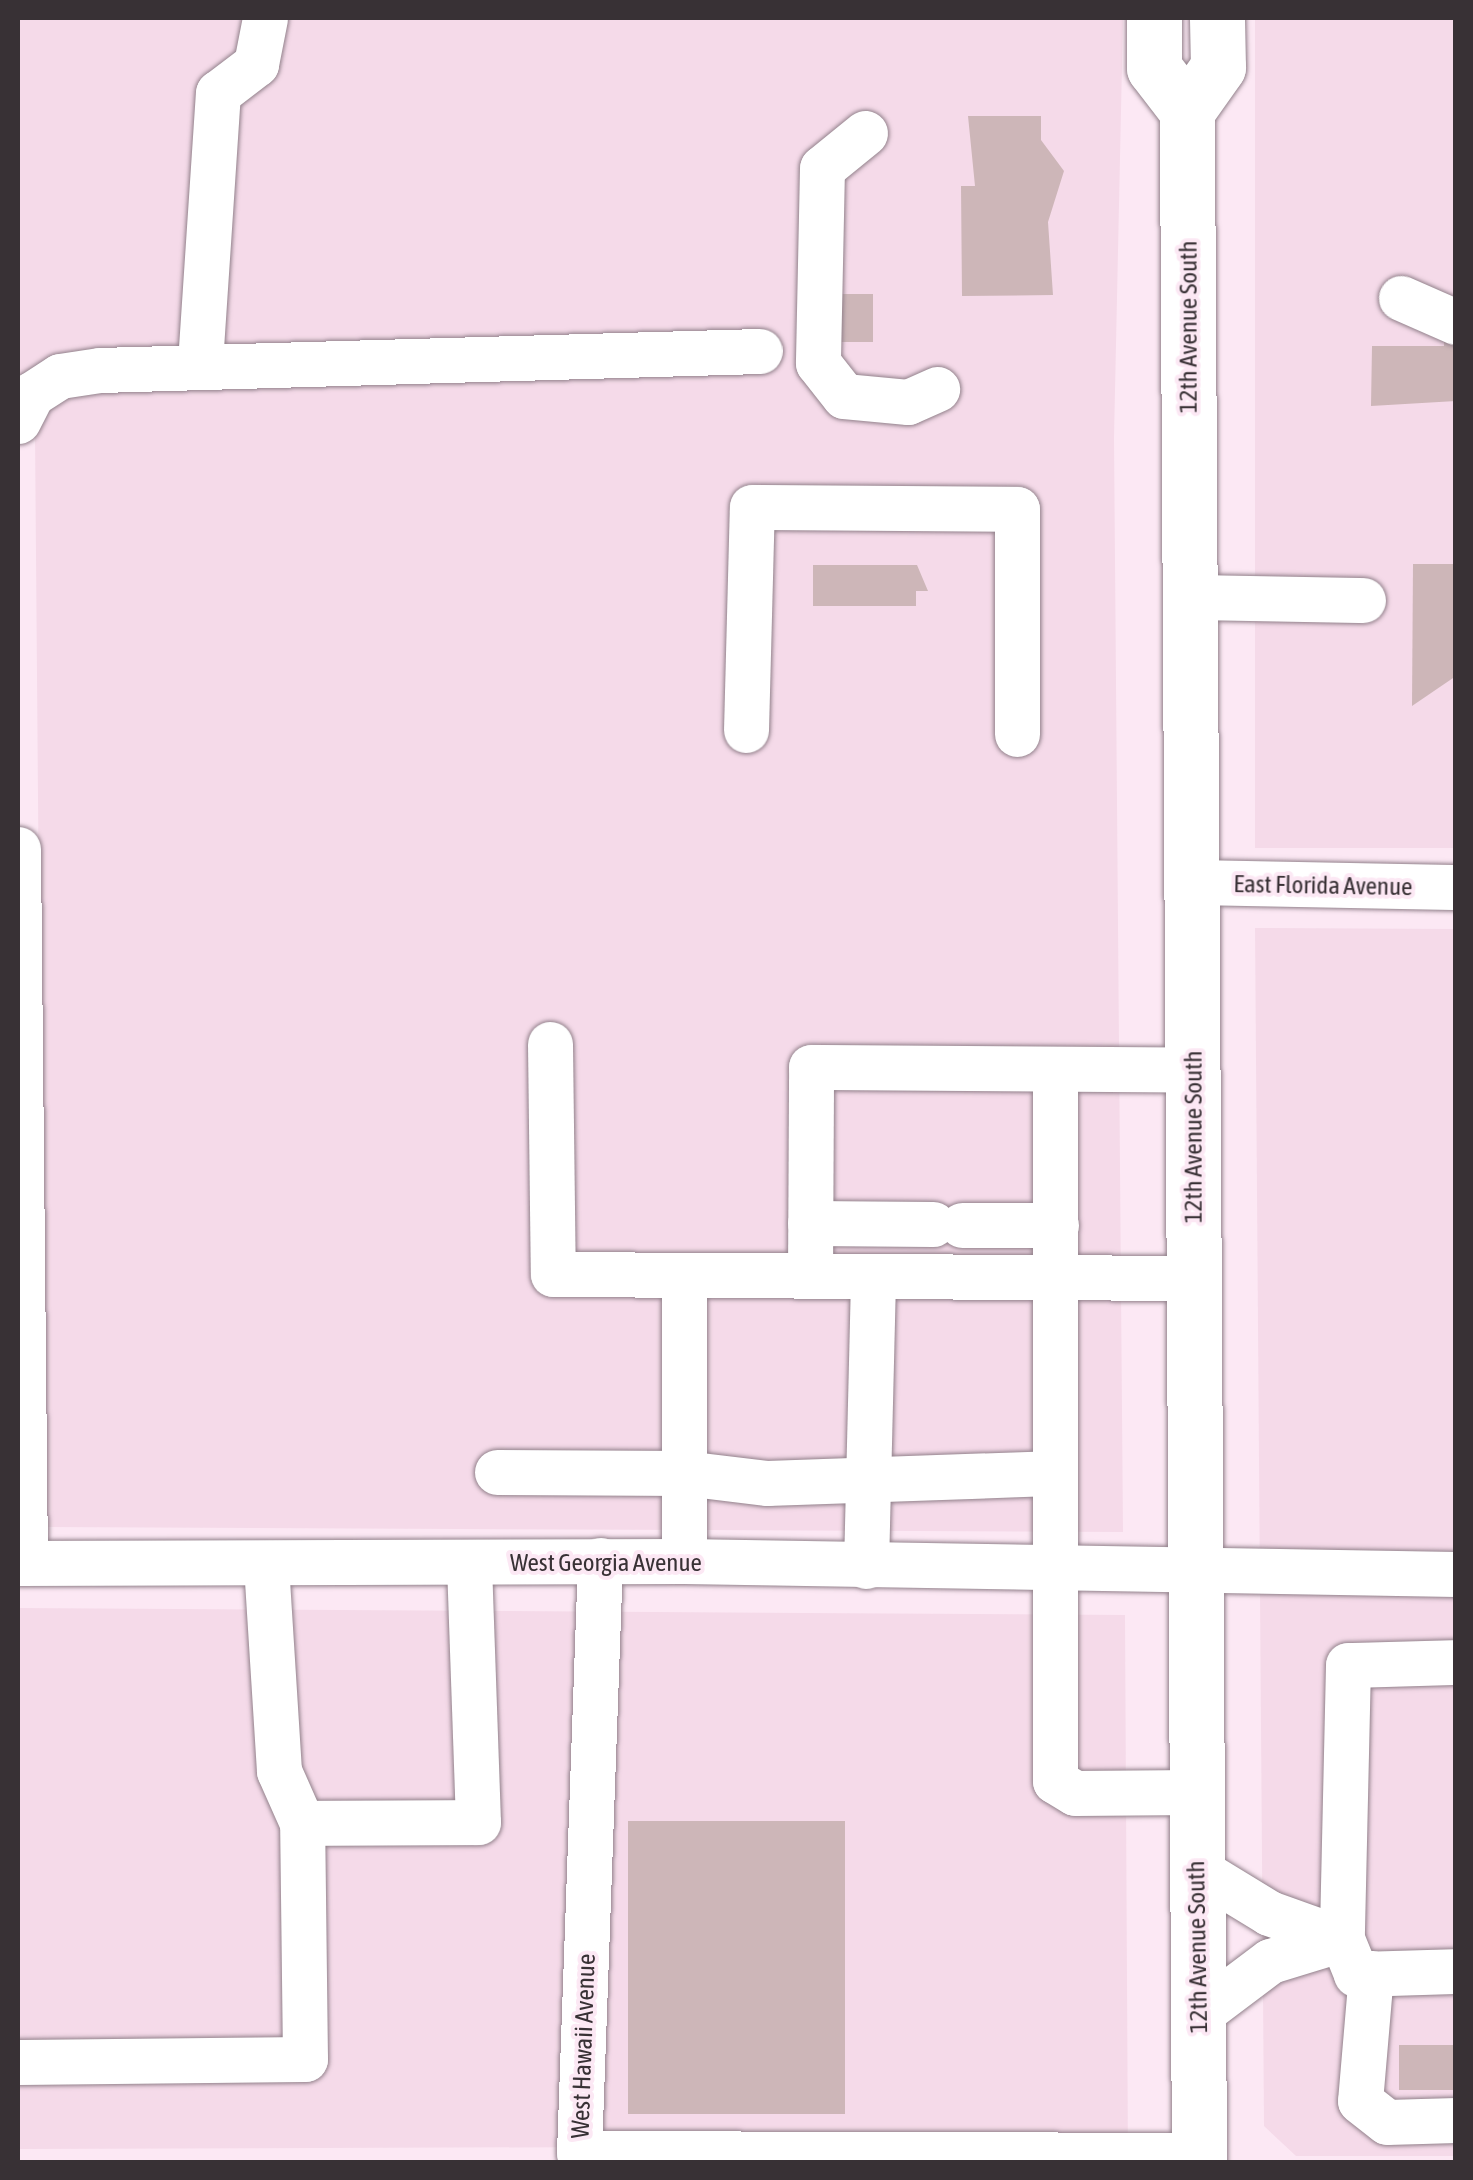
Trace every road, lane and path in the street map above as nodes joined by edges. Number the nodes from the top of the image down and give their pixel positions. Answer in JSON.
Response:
{"nodes":[{"id":1,"x":265,"y":18,"type":"edge"},
{"id":2,"x":1154,"y":18,"type":"edge"},
{"id":3,"x":1218,"y":18,"type":"edge"},
{"id":4,"x":1187,"y":111,"type":"junction"},
{"id":5,"x":866,"y":133,"type":"dead end"},
{"id":6,"x":1401,"y":298,"type":"dead end"},
{"id":7,"x":1456,"y":322,"type":"edge"},
{"id":8,"x":760,"y":351,"type":"dead end"},
{"id":9,"x":200,"y":363,"type":"junction"},
{"id":10,"x":937,"y":388,"type":"dead end"},
{"id":11,"x":18,"y":421,"type":"edge"},
{"id":12,"x":1190,"y":597,"type":"junction"},
{"id":13,"x":1363,"y":600,"type":"dead end"},
{"id":14,"x":746,"y":730,"type":"dead end"},
{"id":15,"x":1018,"y":734,"type":"dead end"},
{"id":16,"x":18,"y":849,"type":"edge"},
{"id":17,"x":1192,"y":882,"type":"junction"},
{"id":18,"x":1456,"y":887,"type":"edge"},
{"id":19,"x":550,"y":1044,"type":"dead end"},
{"id":20,"x":1055,"y":1070,"type":"junction"},
{"id":21,"x":1193,"y":1070,"type":"junction"},
{"id":22,"x":810,"y":1223,"type":"junction"},
{"id":23,"x":1056,"y":1225,"type":"junction"},
{"id":24,"x":684,"y":1276,"type":"junction"},
{"id":25,"x":810,"y":1276,"type":"junction"},
{"id":26,"x":873,"y":1276,"type":"junction"},
{"id":27,"x":1057,"y":1278,"type":"junction"},
{"id":28,"x":1193,"y":1278,"type":"junction"},
{"id":29,"x":497,"y":1472,"type":"dead end"},
{"id":30,"x":684,"y":1473,"type":"junction"},
{"id":31,"x":1050,"y":1473,"type":"junction"},
{"id":32,"x":872,"y":1480,"type":"junction"},
{"id":33,"x":600,"y":1560,"type":"junction"},
{"id":34,"x":684,"y":1561,"type":"junction"},
{"id":35,"x":469,"y":1562,"type":"junction"},
{"id":36,"x":21,"y":1563,"type":"edge"},
{"id":37,"x":266,"y":1564,"type":"junction"},
{"id":38,"x":866,"y":1566,"type":"junction"},
{"id":39,"x":1056,"y":1572,"type":"junction"},
{"id":40,"x":1195,"y":1574,"type":"junction"},
{"id":41,"x":1456,"y":1574,"type":"edge"},
{"id":42,"x":1456,"y":1662,"type":"edge"},
{"id":43,"x":1196,"y":1792,"type":"junction"},
{"id":44,"x":302,"y":1823,"type":"junction"},
{"id":45,"x":1196,"y":1869,"type":"junction"},
{"id":46,"x":1342,"y":1939,"type":"junction"},
{"id":47,"x":1456,"y":1972,"type":"edge"},
{"id":48,"x":1370,"y":1973,"type":"junction"},
{"id":49,"x":1198,"y":2016,"type":"junction"},
{"id":50,"x":18,"y":2062,"type":"edge"},
{"id":51,"x":1456,"y":2120,"type":"edge"},
{"id":52,"x":892,"y":2158,"type":"edge"},
{"id":53,"x":1199,"y":2158,"type":"edge"}],
"edges":[{"from":1,"to":9,"type":"street"},
{"from":2,"to":4,"type":"main road"},
{"from":3,"to":4,"type":"main road"},
{"from":4,"to":12,"type":"main road","name":"12th Avenue South"},
{"from":5,"to":10,"type":"street"},
{"from":6,"to":7,"type":"street"},
{"from":8,"to":9,"type":"street"},
{"from":9,"to":11,"type":"street"},
{"from":12,"to":13,"type":"street"},
{"from":12,"to":17,"type":"main road","name":"12th Avenue South"},
{"from":14,"to":15,"type":"street"},
{"from":16,"to":36,"type":"street"},
{"from":17,"to":18,"type":"street","name":"East Florida Avenue"},
{"from":17,"to":21,"type":"main road","name":"12th Avenue South"},
{"from":19,"to":24,"type":"street"},
{"from":20,"to":21,"type":"street"},
{"from":20,"to":22,"type":"street"},
{"from":20,"to":23,"type":"street"},
{"from":21,"to":28,"type":"main road","name":"12th Avenue South"},
{"from":22,"to":23,"type":"street"},
{"from":22,"to":25,"type":"street"},
{"from":23,"to":27,"type":"street"},
{"from":24,"to":25,"type":"street"},
{"from":24,"to":30,"type":"street"},
{"from":25,"to":26,"type":"street"},
{"from":26,"to":27,"type":"street"},
{"from":26,"to":32,"type":"street"},
{"from":27,"to":28,"type":"street"},
{"from":27,"to":31,"type":"street"},
{"from":28,"to":40,"type":"main road","name":"12th Avenue South"},
{"from":29,"to":30,"type":"street"},
{"from":30,"to":32,"type":"street"},
{"from":30,"to":34,"type":"street"},
{"from":31,"to":32,"type":"street"},
{"from":31,"to":39,"type":"street"},
{"from":32,"to":38,"type":"street"},
{"from":33,"to":34,"type":"street","name":"West Georgia Avenue"},
{"from":33,"to":35,"type":"street","name":"West Georgia Avenue"},
{"from":33,"to":52,"type":"street","name":"West Hawaii Avenue"},
{"from":34,"to":38,"type":"street","name":"West Georgia Avenue"},
{"from":35,"to":37,"type":"street","name":"West Georgia Avenue"},
{"from":35,"to":44,"type":"street"},
{"from":36,"to":37,"type":"street","name":"West Georgia Avenue"},
{"from":37,"to":44,"type":"street"},
{"from":38,"to":39,"type":"street","name":"West Georgia Avenue"},
{"from":39,"to":40,"type":"street","name":"West Georgia Avenue"},
{"from":39,"to":43,"type":"street"},
{"from":40,"to":41,"type":"street","name":"West Georgia Avenue"},
{"from":40,"to":43,"type":"main road","name":"12th Avenue South"},
{"from":42,"to":46,"type":"street"},
{"from":43,"to":45,"type":"main road","name":"12th Avenue South"},
{"from":44,"to":50,"type":"street"},
{"from":45,"to":46,"type":"street"},
{"from":45,"to":49,"type":"main road","name":"12th Avenue South"},
{"from":46,"to":48,"type":"street"},
{"from":46,"to":49,"type":"street"},
{"from":47,"to":48,"type":"street"},
{"from":48,"to":51,"type":"street"},
{"from":49,"to":53,"type":"main road","name":"12th Avenue South"},
{"from":52,"to":53,"type":"street","name":"West Hawaii Avenue"}]}
